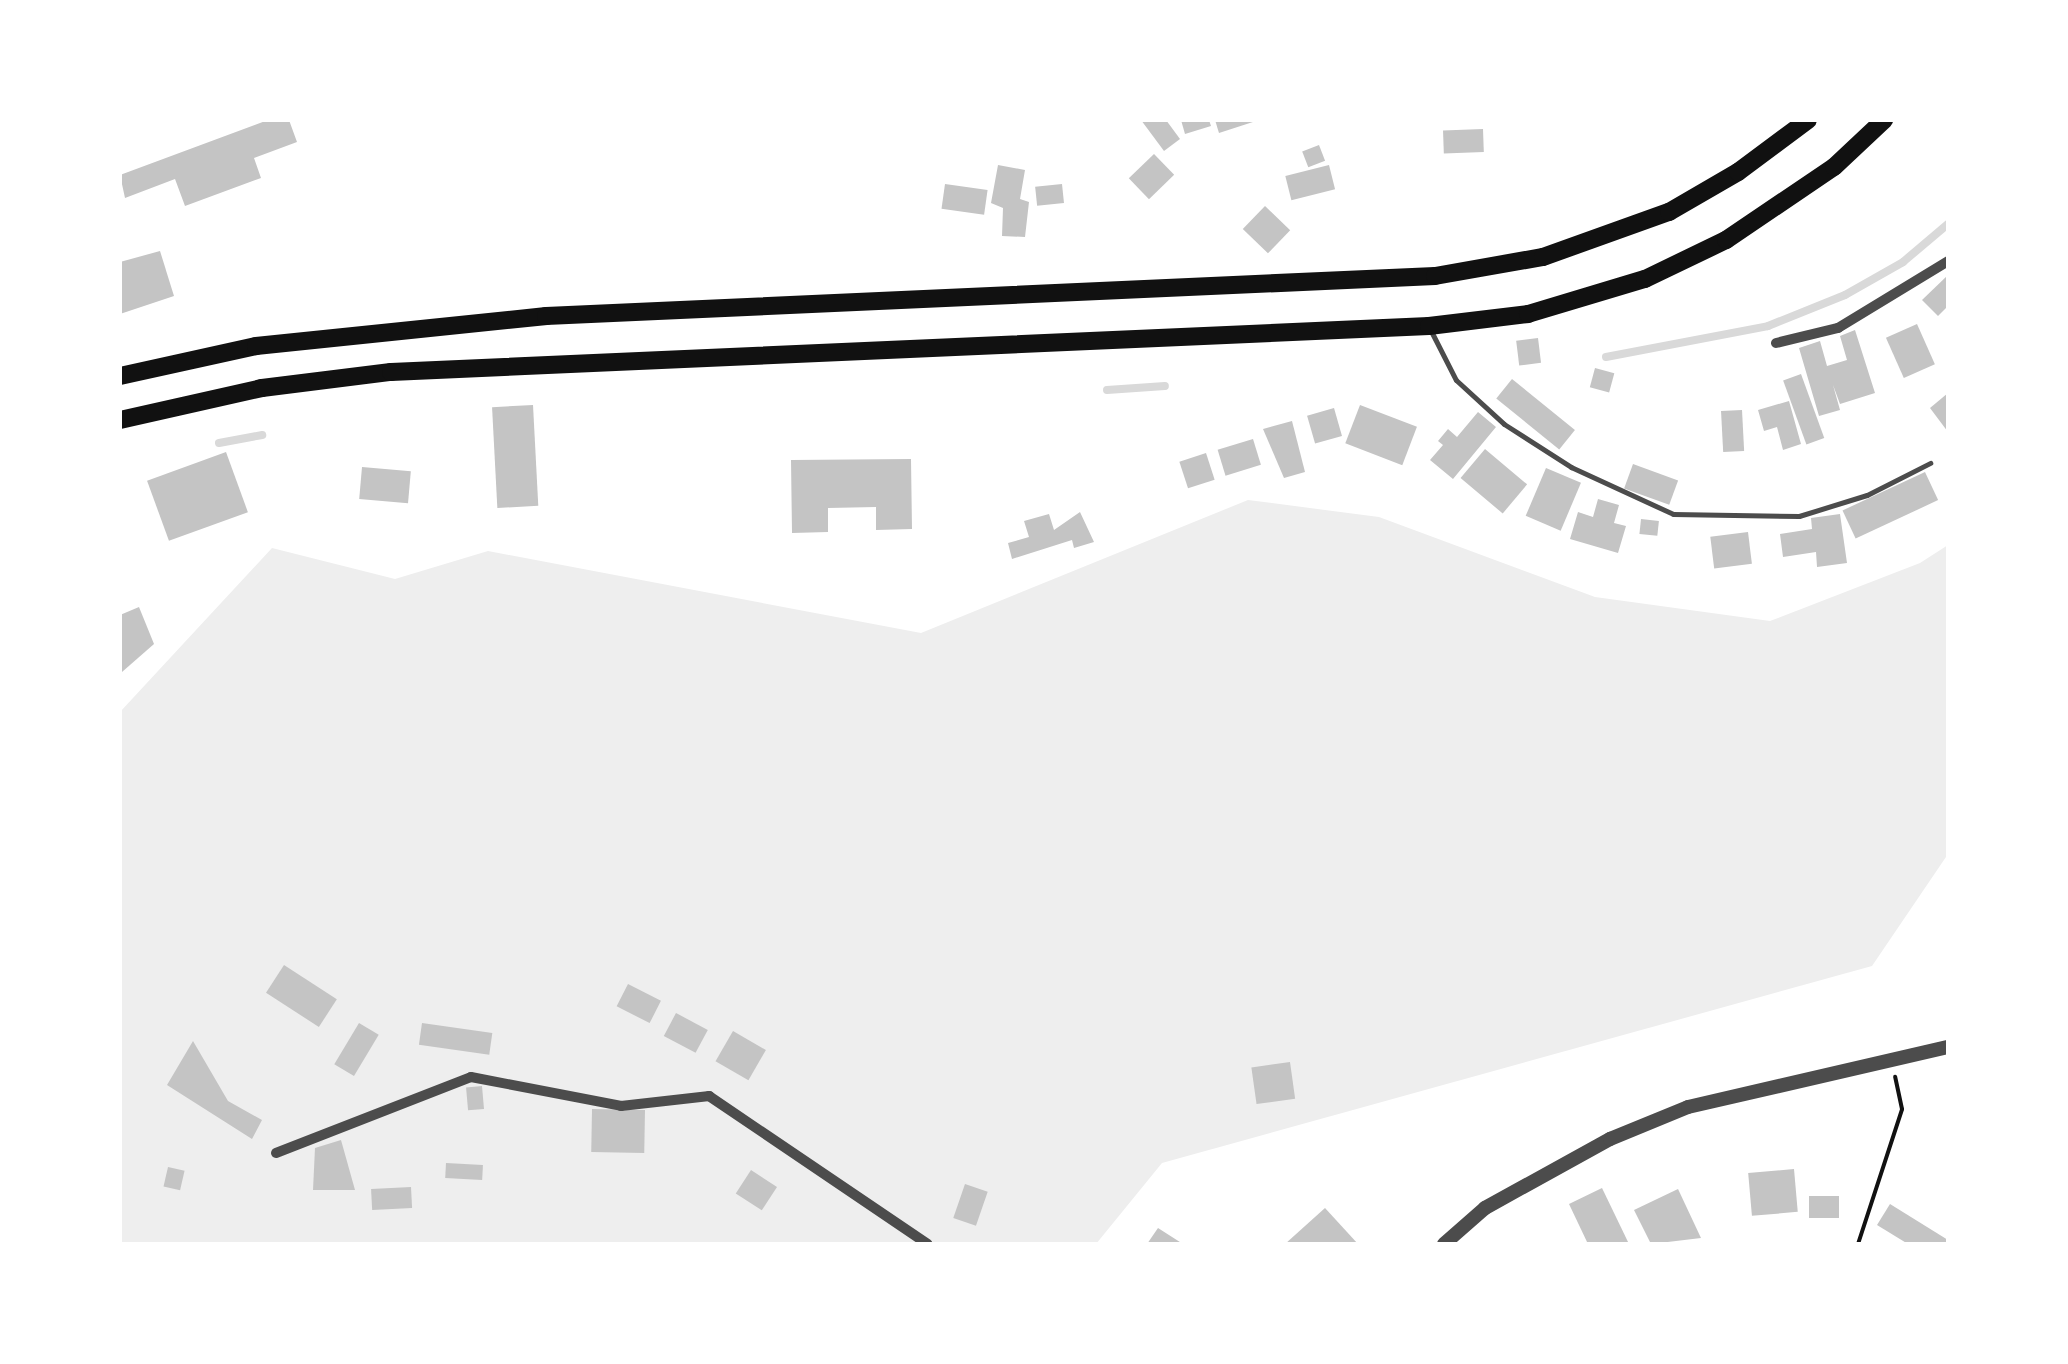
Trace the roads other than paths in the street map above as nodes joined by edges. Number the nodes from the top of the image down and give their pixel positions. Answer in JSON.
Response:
{"nodes":[{"id":1,"x":1808,"y":120,"type":"edge"},
{"id":2,"x":1884,"y":120,"type":"edge"},
{"id":3,"x":1948,"y":261,"type":"edge"},
{"id":4,"x":1429,"y":326,"type":"junction"},
{"id":5,"x":1776,"y":343,"type":"dead end"},
{"id":6,"x":120,"y":376,"type":"edge"},
{"id":7,"x":120,"y":420,"type":"edge"},
{"id":8,"x":1930,"y":462,"type":"dead end"},
{"id":9,"x":1948,"y":1047,"type":"edge"},
{"id":10,"x":276,"y":1153,"type":"dead end"},
{"id":11,"x":928,"y":1244,"type":"edge"},
{"id":12,"x":1444,"y":1244,"type":"edge"},
{"id":13,"x":1767,"y":1244,"type":"edge"},
{"id":14,"x":1802,"y":1244,"type":"edge"}],
"edges":[{"from":1,"to":6,"type":"highway"},
{"from":2,"to":4,"type":"highway"},
{"from":3,"to":5,"type":"street"},
{"from":4,"to":7,"type":"highway"},
{"from":4,"to":8,"type":"lane"},
{"from":9,"to":12,"type":"street"},
{"from":10,"to":11,"type":"street"},
{"from":13,"to":14,"type":"lane"}]}
